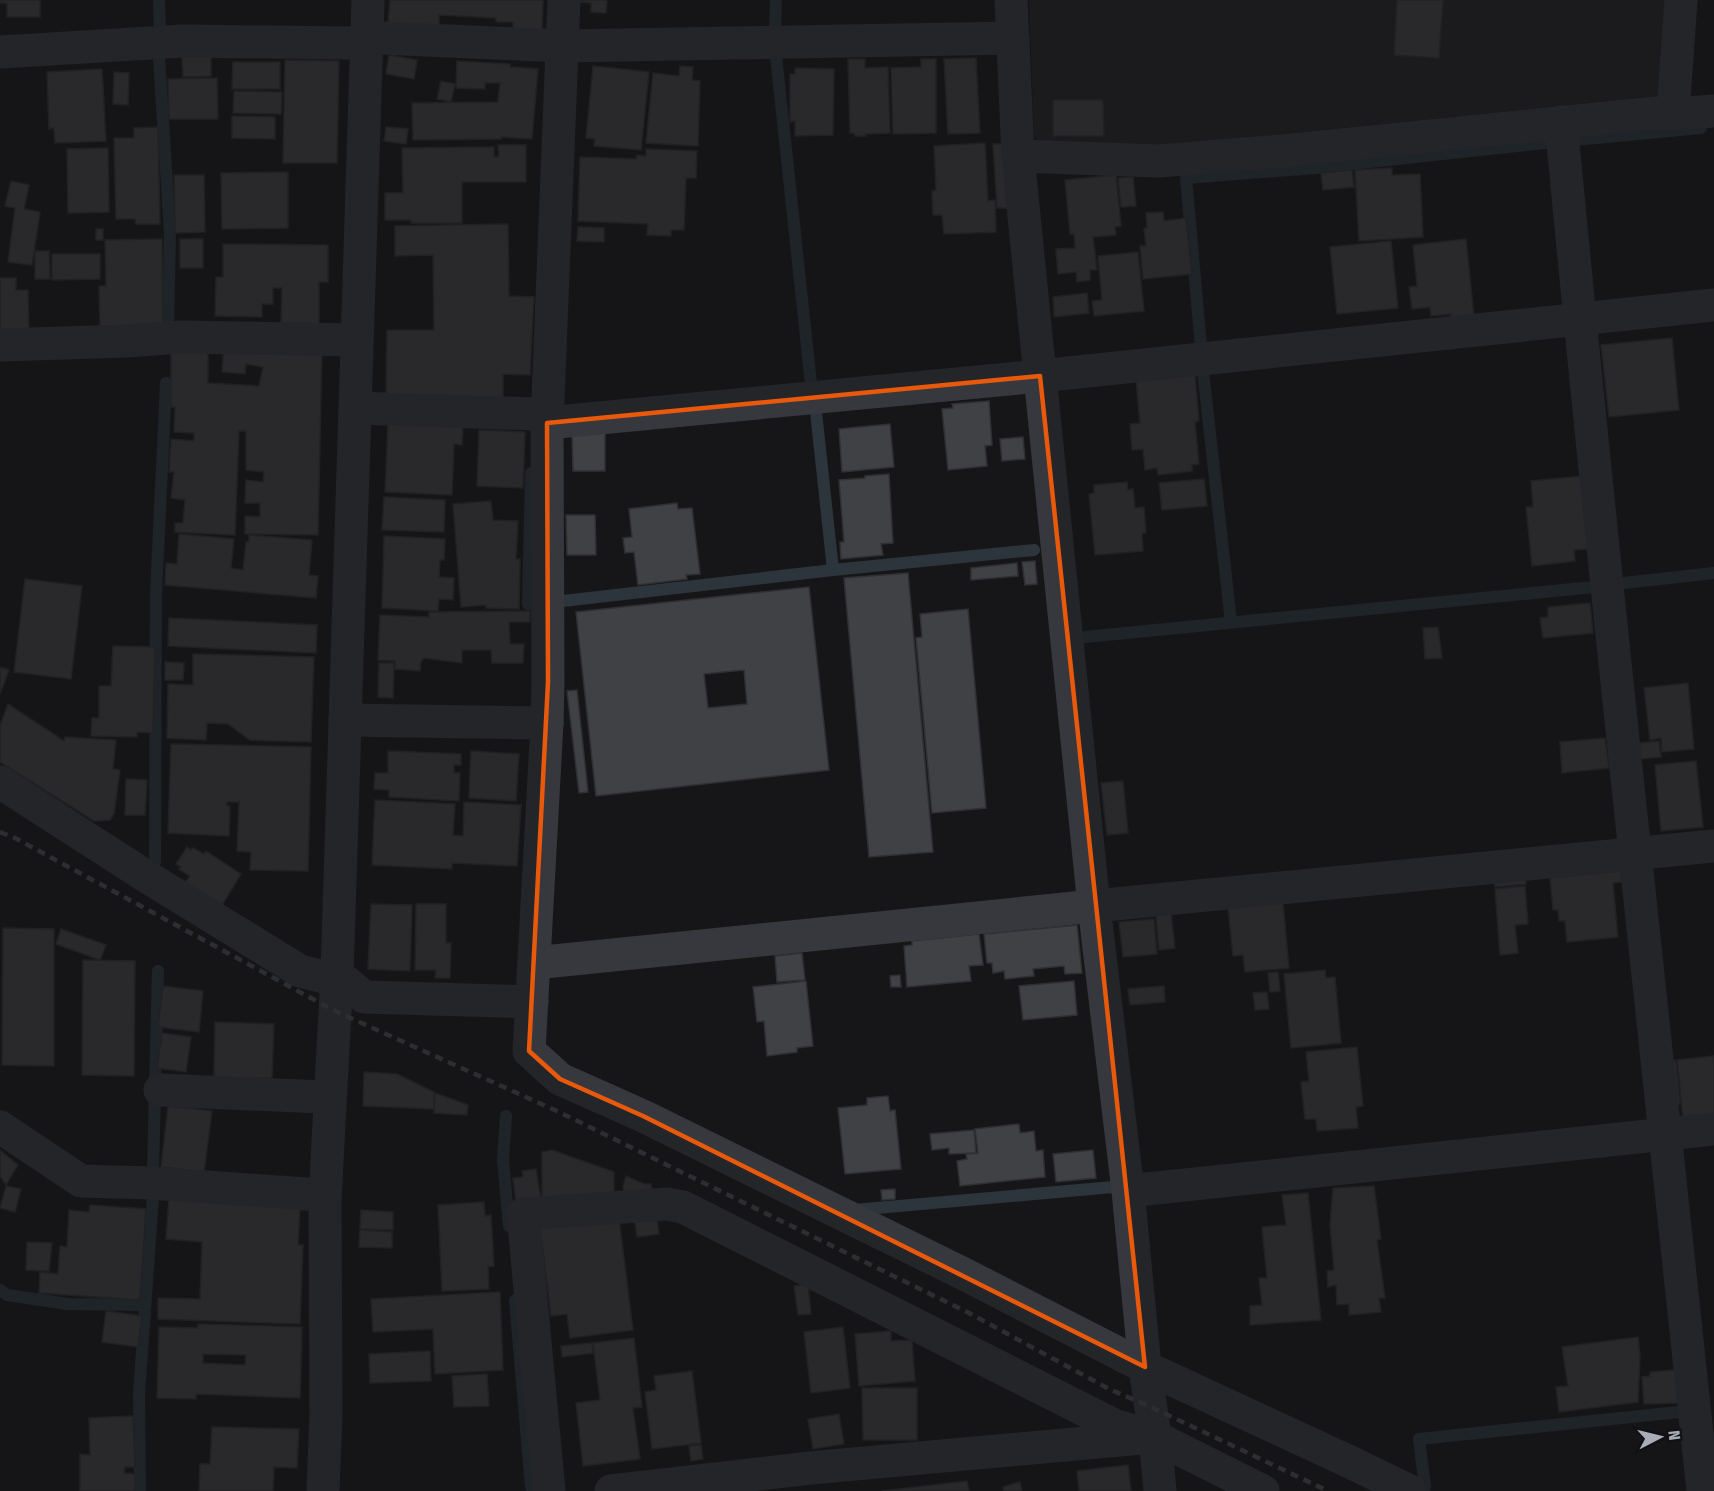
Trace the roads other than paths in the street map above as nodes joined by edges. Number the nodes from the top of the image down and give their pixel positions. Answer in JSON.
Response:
{"nodes":[{"id":1,"x":368,"y":0,"type":"edge"},
{"id":2,"x":564,"y":0,"type":"edge"},
{"id":3,"x":1011,"y":0,"type":"edge"},
{"id":4,"x":1681,"y":0,"type":"edge"},
{"id":5,"x":1012,"y":38,"type":"junction"},
{"id":6,"x":366,"y":40,"type":"junction"},
{"id":7,"x":562,"y":46,"type":"junction"},
{"id":8,"x":0,"y":52,"type":"edge"},
{"id":9,"x":1714,"y":111,"type":"edge"},
{"id":10,"x":1673,"y":113,"type":"junction"},
{"id":11,"x":1561,"y":123,"type":"junction"},
{"id":12,"x":1018,"y":156,"type":"junction"},
{"id":13,"x":1714,"y":305,"type":"edge"},
{"id":14,"x":1580,"y":319,"type":"junction"},
{"id":15,"x":356,"y":340,"type":"junction"},
{"id":16,"x":0,"y":345,"type":"edge"},
{"id":17,"x":1040,"y":376,"type":"junction"},
{"id":18,"x":355,"y":408,"type":"junction"},
{"id":19,"x":547,"y":423,"type":"junction"},
{"id":20,"x":345,"y":720,"type":"junction"},
{"id":21,"x":547,"y":723,"type":"junction"},
{"id":22,"x":0,"y":782,"type":"edge"},
{"id":23,"x":1714,"y":846,"type":"edge"},
{"id":24,"x":1634,"y":855,"type":"junction"},
{"id":25,"x":1095,"y":906,"type":"junction"},
{"id":26,"x":534,"y":963,"type":"junction"},
{"id":27,"x":337,"y":974,"type":"junction"},
{"id":28,"x":532,"y":1002,"type":"junction"},
{"id":29,"x":160,"y":1090,"type":"dead end"},
{"id":30,"x":330,"y":1093,"type":"junction"},
{"id":31,"x":0,"y":1127,"type":"edge"},
{"id":32,"x":1714,"y":1129,"type":"edge"},
{"id":33,"x":1666,"y":1134,"type":"junction"},
{"id":34,"x":1128,"y":1191,"type":"junction"},
{"id":35,"x":325,"y":1199,"type":"junction"},
{"id":36,"x":1145,"y":1367,"type":"junction"},
{"id":37,"x":1155,"y":1437,"type":"junction"},
{"id":38,"x":323,"y":1491,"type":"edge"},
{"id":39,"x":549,"y":1491,"type":"edge"},
{"id":40,"x":611,"y":1491,"type":"edge"},
{"id":41,"x":1160,"y":1491,"type":"edge"},
{"id":42,"x":1263,"y":1491,"type":"edge"},
{"id":43,"x":1410,"y":1491,"type":"edge"},
{"id":44,"x":1703,"y":1491,"type":"edge"}],
"edges":[{"from":1,"to":6,"type":"street"},
{"from":2,"to":7,"type":"street"},
{"from":3,"to":5,"type":"street"},
{"from":4,"to":10,"type":"street"},
{"from":5,"to":7,"type":"street"},
{"from":5,"to":12,"type":"street"},
{"from":6,"to":7,"type":"street"},
{"from":6,"to":8,"type":"street"},
{"from":6,"to":15,"type":"street"},
{"from":7,"to":19,"type":"street"},
{"from":9,"to":10,"type":"street"},
{"from":10,"to":11,"type":"street"},
{"from":11,"to":12,"type":"street"},
{"from":11,"to":14,"type":"street"},
{"from":12,"to":17,"type":"street"},
{"from":13,"to":14,"type":"street"},
{"from":14,"to":17,"type":"street"},
{"from":14,"to":24,"type":"street"},
{"from":15,"to":16,"type":"street"},
{"from":15,"to":18,"type":"street"},
{"from":17,"to":19,"type":"street"},
{"from":17,"to":25,"type":"street"},
{"from":18,"to":19,"type":"street"},
{"from":18,"to":20,"type":"street"},
{"from":19,"to":21,"type":"street"},
{"from":20,"to":21,"type":"street"},
{"from":20,"to":27,"type":"street"},
{"from":21,"to":26,"type":"street"},
{"from":22,"to":27,"type":"street"},
{"from":23,"to":24,"type":"street"},
{"from":24,"to":25,"type":"street"},
{"from":24,"to":33,"type":"street"},
{"from":25,"to":26,"type":"street"},
{"from":25,"to":34,"type":"street"},
{"from":26,"to":28,"type":"street"},
{"from":27,"to":28,"type":"street"},
{"from":27,"to":30,"type":"street"},
{"from":28,"to":36,"type":"street"},
{"from":29,"to":30,"type":"street"},
{"from":30,"to":35,"type":"street"},
{"from":31,"to":35,"type":"street"},
{"from":32,"to":33,"type":"street"},
{"from":33,"to":34,"type":"street"},
{"from":33,"to":44,"type":"street"},
{"from":34,"to":36,"type":"street"},
{"from":35,"to":38,"type":"street"},
{"from":36,"to":37,"type":"street"},
{"from":36,"to":43,"type":"street"},
{"from":37,"to":39,"type":"street"},
{"from":37,"to":40,"type":"street"},
{"from":37,"to":41,"type":"street"},
{"from":37,"to":42,"type":"street"}]}
